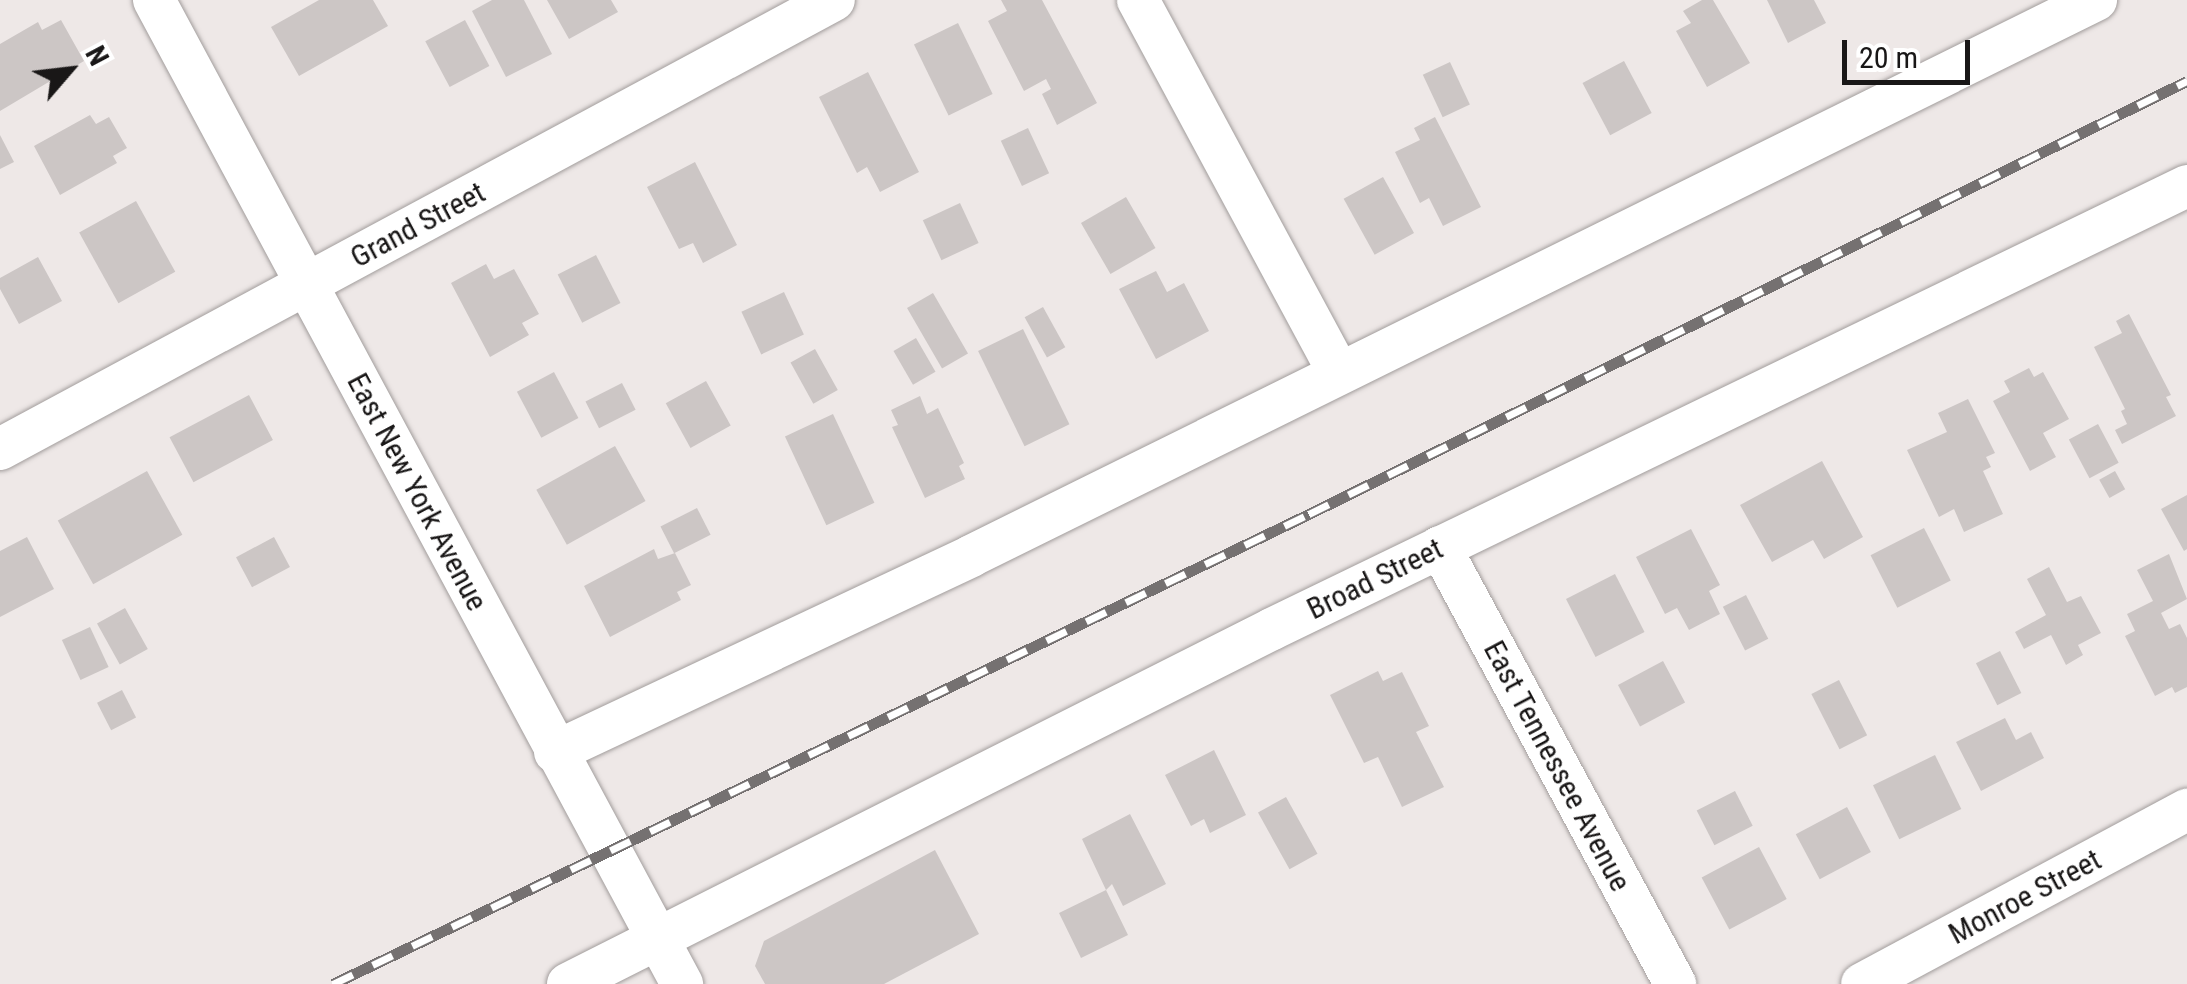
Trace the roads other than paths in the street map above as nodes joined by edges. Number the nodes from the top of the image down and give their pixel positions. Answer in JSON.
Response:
{"nodes":[{"id":1,"x":154,"y":0,"type":"edge"},
{"id":2,"x":834,"y":0,"type":"edge"},
{"id":3,"x":1138,"y":0,"type":"edge"},
{"id":4,"x":2096,"y":0,"type":"edge"},
{"id":5,"x":2187,"y":186,"type":"edge"},
{"id":6,"x":308,"y":285,"type":"junction"},
{"id":7,"x":1338,"y":372,"type":"junction"},
{"id":8,"x":0,"y":450,"type":"edge"},
{"id":9,"x":1440,"y":547,"type":"junction"},
{"id":10,"x":555,"y":752,"type":"junction"},
{"id":11,"x":2187,"y":810,"type":"edge"},
{"id":12,"x":657,"y":939,"type":"junction"},
{"id":13,"x":568,"y":984,"type":"edge"},
{"id":14,"x":682,"y":984,"type":"edge"},
{"id":15,"x":1676,"y":984,"type":"edge"},
{"id":16,"x":1862,"y":984,"type":"edge"}],
"edges":[{"from":1,"to":6,"type":"street","name":"East New York Avenue"},
{"from":2,"to":6,"type":"street","name":"Grand Street"},
{"from":3,"to":7,"type":"street"},
{"from":4,"to":7,"type":"street"},
{"from":5,"to":9,"type":"street","name":"Broad Street"},
{"from":6,"to":8,"type":"street","name":"Grand Street"},
{"from":6,"to":10,"type":"street","name":"East New York Avenue"},
{"from":7,"to":10,"type":"street"},
{"from":9,"to":12,"type":"street","name":"Broad Street"},
{"from":9,"to":15,"type":"street","name":"East Tennessee Avenue"},
{"from":10,"to":12,"type":"street","name":"East New York Avenue"},
{"from":11,"to":16,"type":"street","name":"Monroe Street"},
{"from":12,"to":13,"type":"street","name":"Broad Street"},
{"from":12,"to":14,"type":"street","name":"East New York Avenue"}]}
